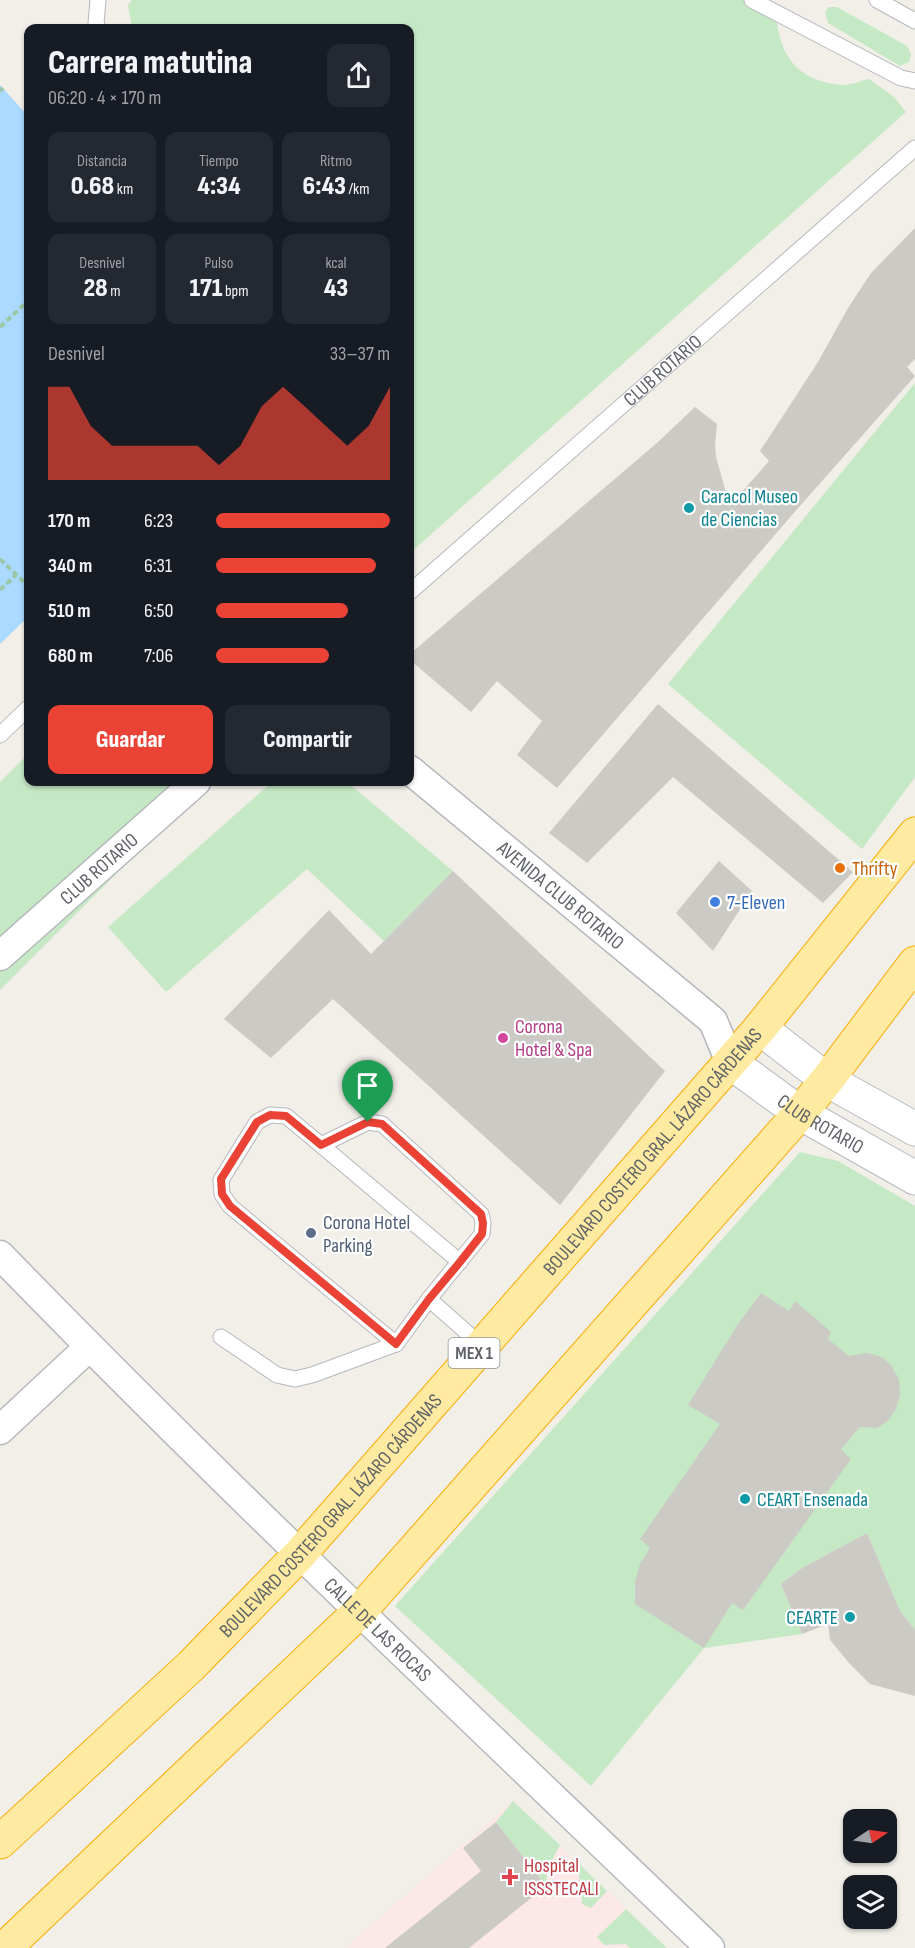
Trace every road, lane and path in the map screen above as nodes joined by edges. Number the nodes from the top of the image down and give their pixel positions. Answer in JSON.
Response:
{"nodes":[{"id":1,"x":98,"y":0,"type":"edge"},
{"id":2,"x":752,"y":0,"type":"edge"},
{"id":3,"x":877,"y":0,"type":"edge"},
{"id":4,"x":915,"y":21,"type":"edge"},
{"id":5,"x":96,"y":24,"type":"edge"},
{"id":6,"x":915,"y":81,"type":"edge"},
{"id":7,"x":915,"y":148,"type":"edge"},
{"id":8,"x":24,"y":306,"type":"edge"},
{"id":9,"x":0,"y":327,"type":"edge"},
{"id":10,"x":0,"y":559,"type":"edge"},
{"id":11,"x":16,"y":575,"type":"junction"},
{"id":12,"x":24,"y":582,"type":"edge"},
{"id":13,"x":414,"y":588,"type":"edge"},
{"id":14,"x":0,"y":591,"type":"edge"},
{"id":15,"x":24,"y":712,"type":"edge"},
{"id":16,"x":0,"y":735,"type":"edge"},
{"id":17,"x":414,"y":773,"type":"edge"},
{"id":18,"x":191,"y":786,"type":"edge"},
{"id":19,"x":915,"y":834,"type":"edge"},
{"id":20,"x":0,"y":956,"type":"edge"},
{"id":21,"x":915,"y":963,"type":"edge"},
{"id":22,"x":713,"y":1021,"type":"junction"},
{"id":23,"x":760,"y":1028,"type":"junction"},
{"id":24,"x":730,"y":1062,"type":"junction"},
{"id":25,"x":827,"y":1080,"type":"junction"},
{"id":26,"x":800,"y":1113,"type":"junction"},
{"id":27,"x":915,"y":1129,"type":"edge"},
{"id":28,"x":321,"y":1145,"type":"junction"},
{"id":29,"x":915,"y":1178,"type":"edge"},
{"id":30,"x":0,"y":1255,"type":"edge"},
{"id":31,"x":460,"y":1262,"type":"junction"},
{"id":32,"x":429,"y":1299,"type":"junction"},
{"id":33,"x":220,"y":1337,"type":"dead end"},
{"id":34,"x":396,"y":1344,"type":"junction"},
{"id":35,"x":481,"y":1345,"type":"junction"},
{"id":36,"x":89,"y":1347,"type":"junction"},
{"id":37,"x":0,"y":1430,"type":"edge"},
{"id":38,"x":300,"y":1554,"type":"junction"},
{"id":39,"x":360,"y":1611,"type":"junction"},
{"id":40,"x":0,"y":1842,"type":"edge"},
{"id":41,"x":6,"y":1948,"type":"edge"},
{"id":42,"x":710,"y":1948,"type":"edge"}],
"edges":[{"from":1,"to":5,"type":"lane"},
{"from":2,"to":6,"type":"lane"},
{"from":3,"to":4,"type":"lane"},
{"from":7,"to":13,"type":"lane","name":"CLUB ROTARIO"},
{"from":8,"to":9,"type":"path"},
{"from":10,"to":11,"type":"path"},
{"from":11,"to":12,"type":"path"},
{"from":11,"to":14,"type":"path"},
{"from":15,"to":16,"type":"lane"},
{"from":17,"to":22,"type":"street","name":"AVENIDA CLUB ROTARIO"},
{"from":18,"to":20,"type":"street","name":"CLUB ROTARIO"},
{"from":19,"to":23,"type":"highway","name":"BOULEVARD COSTERO GRAL. LÁZARO CÁRDENAS","number":"MEX 1"},
{"from":21,"to":25,"type":"highway"},
{"from":22,"to":23,"type":"street"},
{"from":22,"to":24,"type":"street","name":"AVENIDA CLUB ROTARIO"},
{"from":23,"to":24,"type":"highway","name":"BOULEVARD COSTERO GRAL. LÁZARO CÁRDENAS","number":"MEX 1"},
{"from":23,"to":25,"type":"main road","name":"CLUB ROTARIO"},
{"from":24,"to":26,"type":"main road","name":"CLUB ROTARIO"},
{"from":24,"to":35,"type":"highway","name":"BOULEVARD COSTERO GRAL. LÁZARO CÁRDENAS","number":"MEX 1"},
{"from":25,"to":26,"type":"highway"},
{"from":25,"to":27,"type":"main road","name":"CLUB ROTARIO"},
{"from":26,"to":29,"type":"main road","name":"CLUB ROTARIO"},
{"from":26,"to":39,"type":"highway"},
{"from":28,"to":31,"type":"lane"},
{"from":28,"to":31,"type":"lane"},
{"from":28,"to":34,"type":"lane"},
{"from":30,"to":36,"type":"street","name":"CALLE DE LAS ROCAS"},
{"from":31,"to":32,"type":"lane"},
{"from":32,"to":34,"type":"lane"},
{"from":32,"to":35,"type":"lane"},
{"from":33,"to":34,"type":"lane"},
{"from":35,"to":38,"type":"highway","name":"BOULEVARD COSTERO GRAL. LÁZARO CÁRDENAS","number":"MEX 1"},
{"from":36,"to":37,"type":"street"},
{"from":36,"to":38,"type":"street","name":"CALLE DE LAS ROCAS"},
{"from":38,"to":39,"type":"street","name":"CALLE DE LAS ROCAS"},
{"from":38,"to":40,"type":"highway","name":"BOULEVARD COSTERO GRAL. LÁZARO CÁRDENAS","number":"MEX 1"},
{"from":39,"to":41,"type":"highway"},
{"from":39,"to":42,"type":"street","name":"CALLE DE LAS ROCAS"}]}
